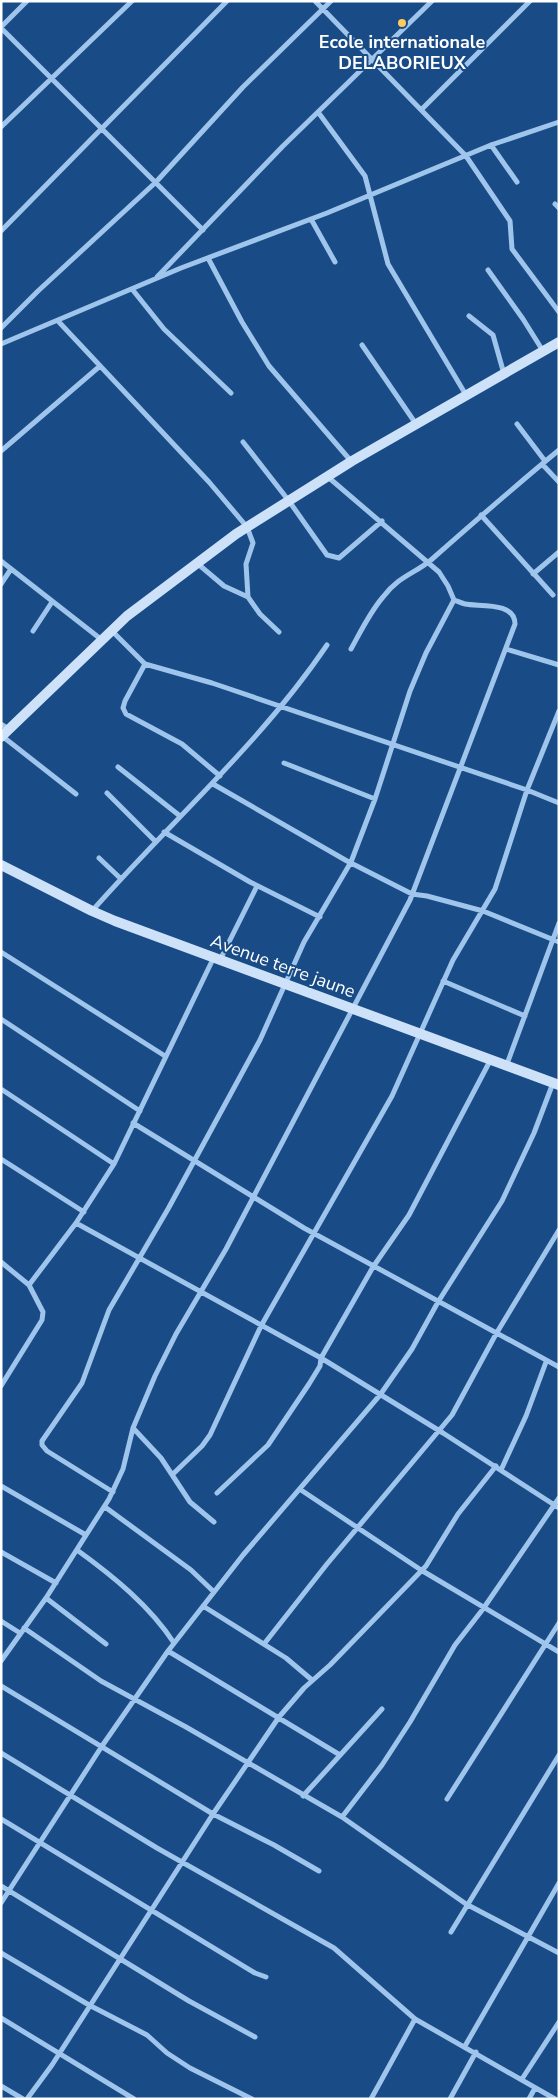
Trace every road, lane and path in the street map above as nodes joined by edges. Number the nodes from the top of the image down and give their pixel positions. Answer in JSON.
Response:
{"nodes":[{"id":1,"x":28,"y":1,"type":"edge"},
{"id":2,"x":132,"y":1,"type":"edge"},
{"id":3,"x":227,"y":1,"type":"edge"},
{"id":4,"x":315,"y":1,"type":"edge"},
{"id":5,"x":331,"y":1,"type":"edge"},
{"id":6,"x":432,"y":1,"type":"edge"},
{"id":7,"x":530,"y":1,"type":"edge"},
{"id":8,"x":323,"y":10,"type":"junction"},
{"id":9,"x":1,"y":27,"type":"edge"},
{"id":10,"x":373,"y":61,"type":"junction"},
{"id":11,"x":52,"y":79,"type":"junction"},
{"id":12,"x":422,"y":109,"type":"junction"},
{"id":13,"x":318,"y":112,"type":"junction"},
{"id":14,"x":557,"y":123,"type":"edge"},
{"id":15,"x":1,"y":127,"type":"edge"},
{"id":16,"x":102,"y":128,"type":"junction"},
{"id":17,"x":559,"y":131,"type":"edge"},
{"id":18,"x":491,"y":145,"type":"junction"},
{"id":19,"x":466,"y":156,"type":"junction"},
{"id":20,"x":156,"y":182,"type":"junction"},
{"id":21,"x":517,"y":182,"type":"dead end"},
{"id":22,"x":372,"y":195,"type":"junction"},
{"id":23,"x":311,"y":219,"type":"junction"},
{"id":24,"x":203,"y":230,"type":"junction"},
{"id":25,"x":1,"y":231,"type":"edge"},
{"id":26,"x":208,"y":258,"type":"junction"},
{"id":27,"x":335,"y":262,"type":"dead end"},
{"id":28,"x":488,"y":270,"type":"dead end"},
{"id":29,"x":155,"y":279,"type":"junction"},
{"id":30,"x":132,"y":289,"type":"junction"},
{"id":31,"x":559,"y":312,"type":"edge"},
{"id":32,"x":469,"y":316,"type":"dead end"},
{"id":33,"x":58,"y":321,"type":"junction"},
{"id":34,"x":1,"y":328,"type":"edge"},
{"id":35,"x":559,"y":342,"type":"edge"},
{"id":36,"x":1,"y":344,"type":"edge"},
{"id":37,"x":362,"y":345,"type":"dead end"},
{"id":38,"x":543,"y":352,"type":"junction"},
{"id":39,"x":100,"y":366,"type":"junction"},
{"id":40,"x":504,"y":374,"type":"junction"},
{"id":41,"x":231,"y":393,"type":"dead end"},
{"id":42,"x":467,"y":396,"type":"junction"},
{"id":43,"x":416,"y":424,"type":"junction"},
{"id":44,"x":517,"y":424,"type":"dead end"},
{"id":45,"x":243,"y":442,"type":"dead end"},
{"id":46,"x":559,"y":450,"type":"edge"},
{"id":47,"x":1,"y":451,"type":"edge"},
{"id":48,"x":352,"y":462,"type":"junction"},
{"id":49,"x":544,"y":463,"type":"junction"},
{"id":50,"x":328,"y":476,"type":"junction"},
{"id":51,"x":559,"y":482,"type":"edge"},
{"id":52,"x":289,"y":501,"type":"junction"},
{"id":53,"x":481,"y":515,"type":"junction"},
{"id":54,"x":382,"y":521,"type":"junction"},
{"id":55,"x":247,"y":527,"type":"junction"},
{"id":56,"x":559,"y":552,"type":"edge"},
{"id":57,"x":1,"y":561,"type":"edge"},
{"id":58,"x":428,"y":562,"type":"junction"},
{"id":59,"x":198,"y":564,"type":"junction"},
{"id":60,"x":11,"y":569,"type":"junction"},
{"id":61,"x":533,"y":574,"type":"junction"},
{"id":62,"x":1,"y":584,"type":"edge"},
{"id":63,"x":553,"y":594,"type":"dead end"},
{"id":64,"x":248,"y":597,"type":"junction"},
{"id":65,"x":454,"y":600,"type":"junction"},
{"id":66,"x":52,"y":602,"type":"junction"},
{"id":67,"x":112,"y":630,"type":"junction"},
{"id":68,"x":33,"y":631,"type":"dead end"},
{"id":69,"x":280,"y":632,"type":"dead end"},
{"id":70,"x":102,"y":640,"type":"junction"},
{"id":71,"x":327,"y":645,"type":"dead end"},
{"id":72,"x":351,"y":649,"type":"dead end"},
{"id":73,"x":506,"y":649,"type":"junction"},
{"id":74,"x":144,"y":664,"type":"junction"},
{"id":75,"x":559,"y":665,"type":"edge"},
{"id":76,"x":280,"y":706,"type":"junction"},
{"id":77,"x":559,"y":711,"type":"edge"},
{"id":78,"x":3,"y":732,"type":"edge"},
{"id":79,"x":394,"y":744,"type":"junction"},
{"id":80,"x":284,"y":763,"type":"dead end"},
{"id":81,"x":118,"y":767,"type":"dead end"},
{"id":82,"x":460,"y":768,"type":"junction"},
{"id":83,"x":220,"y":776,"type":"junction"},
{"id":84,"x":213,"y":784,"type":"junction"},
{"id":85,"x":527,"y":790,"type":"junction"},
{"id":86,"x":107,"y":793,"type":"dead end"},
{"id":87,"x":76,"y":794,"type":"dead end"},
{"id":88,"x":375,"y":799,"type":"junction"},
{"id":89,"x":559,"y":803,"type":"edge"},
{"id":90,"x":180,"y":816,"type":"junction"},
{"id":91,"x":164,"y":832,"type":"junction"},
{"id":92,"x":155,"y":841,"type":"junction"},
{"id":93,"x":99,"y":858,"type":"dead end"},
{"id":94,"x":351,"y":862,"type":"junction"},
{"id":95,"x":1,"y":865,"type":"edge"},
{"id":96,"x":120,"y":878,"type":"junction"},
{"id":97,"x":257,"y":886,"type":"junction"},
{"id":98,"x":412,"y":894,"type":"junction"},
{"id":99,"x":92,"y":911,"type":"junction"},
{"id":100,"x":483,"y":911,"type":"junction"},
{"id":101,"x":320,"y":917,"type":"junction"},
{"id":102,"x":559,"y":923,"type":"edge"},
{"id":103,"x":556,"y":941,"type":"edge"},
{"id":104,"x":1,"y":952,"type":"edge"},
{"id":105,"x":217,"y":959,"type":"junction"},
{"id":106,"x":284,"y":982,"type":"junction"},
{"id":107,"x":443,"y":982,"type":"junction"},
{"id":108,"x":353,"y":1009,"type":"junction"},
{"id":109,"x":525,"y":1016,"type":"junction"},
{"id":110,"x":1,"y":1019,"type":"edge"},
{"id":111,"x":419,"y":1032,"type":"junction"},
{"id":112,"x":166,"y":1056,"type":"junction"},
{"id":113,"x":490,"y":1059,"type":"junction"},
{"id":114,"x":507,"y":1064,"type":"junction"},
{"id":115,"x":556,"y":1084,"type":"edge"},
{"id":116,"x":1,"y":1089,"type":"edge"},
{"id":117,"x":140,"y":1111,"type":"junction"},
{"id":118,"x":134,"y":1122,"type":"junction"},
{"id":119,"x":1,"y":1159,"type":"edge"},
{"id":120,"x":194,"y":1160,"type":"junction"},
{"id":121,"x":114,"y":1164,"type":"junction"},
{"id":122,"x":252,"y":1197,"type":"junction"},
{"id":123,"x":84,"y":1212,"type":"junction"},
{"id":124,"x":76,"y":1223,"type":"junction"},
{"id":125,"x":559,"y":1230,"type":"edge"},
{"id":126,"x":314,"y":1234,"type":"junction"},
{"id":127,"x":140,"y":1258,"type":"junction"},
{"id":128,"x":1,"y":1263,"type":"edge"},
{"id":129,"x":373,"y":1267,"type":"junction"},
{"id":130,"x":30,"y":1285,"type":"junction"},
{"id":131,"x":201,"y":1292,"type":"junction"},
{"id":132,"x":438,"y":1302,"type":"junction"},
{"id":133,"x":261,"y":1326,"type":"junction"},
{"id":134,"x":496,"y":1334,"type":"junction"},
{"id":135,"x":321,"y":1358,"type":"junction"},
{"id":136,"x":546,"y":1362,"type":"junction"},
{"id":137,"x":559,"y":1367,"type":"edge"},
{"id":138,"x":1,"y":1386,"type":"edge"},
{"id":139,"x":380,"y":1395,"type":"junction"},
{"id":140,"x":133,"y":1428,"type":"junction"},
{"id":141,"x":439,"y":1431,"type":"junction"},
{"id":142,"x":496,"y":1466,"type":"junction"},
{"id":143,"x":501,"y":1470,"type":"junction"},
{"id":144,"x":172,"y":1474,"type":"junction"},
{"id":145,"x":1,"y":1486,"type":"edge"},
{"id":146,"x":301,"y":1490,"type":"junction"},
{"id":147,"x":113,"y":1492,"type":"junction"},
{"id":148,"x":217,"y":1492,"type":"dead end"},
{"id":149,"x":559,"y":1498,"type":"edge"},
{"id":150,"x":105,"y":1507,"type":"junction"},
{"id":151,"x":556,"y":1507,"type":"edge"},
{"id":152,"x":214,"y":1522,"type":"dead end"},
{"id":153,"x":358,"y":1528,"type":"junction"},
{"id":154,"x":86,"y":1535,"type":"junction"},
{"id":155,"x":77,"y":1550,"type":"junction"},
{"id":156,"x":1,"y":1552,"type":"edge"},
{"id":157,"x":420,"y":1570,"type":"junction"},
{"id":158,"x":56,"y":1583,"type":"junction"},
{"id":159,"x":214,"y":1592,"type":"junction"},
{"id":160,"x":46,"y":1598,"type":"junction"},
{"id":161,"x":203,"y":1606,"type":"junction"},
{"id":162,"x":483,"y":1609,"type":"junction"},
{"id":163,"x":1,"y":1621,"type":"edge"},
{"id":164,"x":559,"y":1623,"type":"edge"},
{"id":165,"x":22,"y":1630,"type":"junction"},
{"id":166,"x":174,"y":1643,"type":"junction"},
{"id":167,"x":106,"y":1644,"type":"dead end"},
{"id":168,"x":264,"y":1644,"type":"junction"},
{"id":169,"x":545,"y":1644,"type":"junction"},
{"id":170,"x":168,"y":1651,"type":"junction"},
{"id":171,"x":559,"y":1652,"type":"edge"},
{"id":172,"x":1,"y":1661,"type":"edge"},
{"id":173,"x":312,"y":1680,"type":"junction"},
{"id":174,"x":1,"y":1686,"type":"edge"},
{"id":175,"x":135,"y":1698,"type":"junction"},
{"id":176,"x":382,"y":1709,"type":"dead end"},
{"id":177,"x":280,"y":1717,"type":"junction"},
{"id":178,"x":102,"y":1746,"type":"junction"},
{"id":179,"x":1,"y":1753,"type":"edge"},
{"id":180,"x":340,"y":1755,"type":"junction"},
{"id":181,"x":559,"y":1755,"type":"edge"},
{"id":182,"x":248,"y":1763,"type":"junction"},
{"id":183,"x":71,"y":1795,"type":"junction"},
{"id":184,"x":303,"y":1796,"type":"junction"},
{"id":185,"x":447,"y":1799,"type":"dead end"},
{"id":186,"x":213,"y":1814,"type":"junction"},
{"id":187,"x":342,"y":1817,"type":"junction"},
{"id":188,"x":1,"y":1819,"type":"edge"},
{"id":189,"x":41,"y":1842,"type":"junction"},
{"id":190,"x":182,"y":1861,"type":"junction"},
{"id":191,"x":319,"y":1871,"type":"dead end"},
{"id":192,"x":559,"y":1883,"type":"edge"},
{"id":193,"x":1,"y":1886,"type":"edge"},
{"id":194,"x":9,"y":1891,"type":"junction"},
{"id":195,"x":1,"y":1902,"type":"edge"},
{"id":196,"x":466,"y":1904,"type":"junction"},
{"id":197,"x":152,"y":1910,"type":"junction"},
{"id":198,"x":451,"y":1932,"type":"dead end"},
{"id":199,"x":527,"y":1935,"type":"junction"},
{"id":200,"x":559,"y":1953,"type":"edge"},
{"id":201,"x":1,"y":1954,"type":"edge"},
{"id":202,"x":120,"y":1959,"type":"junction"},
{"id":203,"x":266,"y":1977,"type":"dead end"},
{"id":204,"x":89,"y":2006,"type":"junction"},
{"id":205,"x":1,"y":2018,"type":"edge"},
{"id":206,"x":415,"y":2019,"type":"junction"},
{"id":207,"x":559,"y":2022,"type":"edge"},
{"id":208,"x":255,"y":2037,"type":"dead end"},
{"id":209,"x":465,"y":2046,"type":"junction"},
{"id":210,"x":59,"y":2052,"type":"junction"},
{"id":211,"x":476,"y":2052,"type":"junction"},
{"id":212,"x":522,"y":2079,"type":"junction"},
{"id":213,"x":1,"y":2086,"type":"edge"},
{"id":214,"x":535,"y":2088,"type":"junction"},
{"id":215,"x":25,"y":2099,"type":"edge"},
{"id":216,"x":134,"y":2099,"type":"edge"},
{"id":217,"x":252,"y":2099,"type":"edge"},
{"id":218,"x":371,"y":2099,"type":"edge"},
{"id":219,"x":450,"y":2099,"type":"edge"},
{"id":220,"x":529,"y":2099,"type":"edge"},
{"id":221,"x":555,"y":2099,"type":"edge"}],
"edges":[{"from":1,"to":9,"type":"street"},
{"from":2,"to":11,"type":"street"},
{"from":3,"to":16,"type":"street"},
{"from":4,"to":8,"type":"street"},
{"from":5,"to":8,"type":"street"},
{"from":6,"to":10,"type":"street"},
{"from":7,"to":12,"type":"street"},
{"from":8,"to":10,"type":"street"},
{"from":8,"to":20,"type":"street"},
{"from":9,"to":11,"type":"street"},
{"from":10,"to":12,"type":"street"},
{"from":10,"to":13,"type":"street"},
{"from":11,"to":15,"type":"street"},
{"from":11,"to":16,"type":"street"},
{"from":12,"to":19,"type":"street"},
{"from":13,"to":22,"type":"street"},
{"from":13,"to":24,"type":"street"},
{"from":14,"to":17,"type":"street"},
{"from":14,"to":18,"type":"street"},
{"from":16,"to":20,"type":"street"},
{"from":16,"to":25,"type":"street"},
{"from":18,"to":19,"type":"street"},
{"from":18,"to":21,"type":"street"},
{"from":19,"to":22,"type":"street"},
{"from":19,"to":31,"type":"street"},
{"from":20,"to":24,"type":"street"},
{"from":20,"to":34,"type":"street"},
{"from":22,"to":23,"type":"street"},
{"from":22,"to":42,"type":"street"},
{"from":23,"to":26,"type":"street"},
{"from":23,"to":27,"type":"street"},
{"from":24,"to":29,"type":"street"},
{"from":26,"to":29,"type":"street"},
{"from":26,"to":48,"type":"street"},
{"from":28,"to":38,"type":"street"},
{"from":29,"to":30,"type":"street"},
{"from":30,"to":33,"type":"street"},
{"from":30,"to":41,"type":"street"},
{"from":32,"to":40,"type":"street"},
{"from":33,"to":36,"type":"street"},
{"from":33,"to":39,"type":"street"},
{"from":35,"to":38,"type":"street"},
{"from":37,"to":43,"type":"street"},
{"from":38,"to":40,"type":"street"},
{"from":39,"to":47,"type":"street"},
{"from":39,"to":55,"type":"street"},
{"from":40,"to":42,"type":"street"},
{"from":42,"to":43,"type":"street"},
{"from":43,"to":48,"type":"street"},
{"from":44,"to":49,"type":"street"},
{"from":45,"to":52,"type":"street"},
{"from":46,"to":49,"type":"street"},
{"from":48,"to":50,"type":"street"},
{"from":49,"to":51,"type":"street"},
{"from":49,"to":53,"type":"street"},
{"from":50,"to":52,"type":"street"},
{"from":50,"to":54,"type":"street"},
{"from":52,"to":54,"type":"street"},
{"from":52,"to":55,"type":"street"},
{"from":53,"to":58,"type":"street"},
{"from":53,"to":61,"type":"street"},
{"from":54,"to":58,"type":"street"},
{"from":55,"to":59,"type":"street"},
{"from":55,"to":64,"type":"street"},
{"from":56,"to":61,"type":"street"},
{"from":57,"to":60,"type":"street"},
{"from":58,"to":65,"type":"street"},
{"from":58,"to":72,"type":"street"},
{"from":59,"to":64,"type":"street"},
{"from":59,"to":67,"type":"street"},
{"from":60,"to":62,"type":"street"},
{"from":60,"to":66,"type":"street"},
{"from":61,"to":63,"type":"street"},
{"from":64,"to":69,"type":"street"},
{"from":65,"to":73,"type":"street"},
{"from":65,"to":79,"type":"street"},
{"from":66,"to":68,"type":"street"},
{"from":66,"to":70,"type":"street"},
{"from":67,"to":70,"type":"street"},
{"from":67,"to":74,"type":"street"},
{"from":70,"to":78,"type":"street"},
{"from":71,"to":76,"type":"street"},
{"from":73,"to":75,"type":"street"},
{"from":73,"to":82,"type":"street"},
{"from":74,"to":76,"type":"street"},
{"from":74,"to":83,"type":"street"},
{"from":76,"to":79,"type":"street"},
{"from":76,"to":83,"type":"street"},
{"from":77,"to":85,"type":"street"},
{"from":78,"to":87,"type":"street"},
{"from":79,"to":82,"type":"street"},
{"from":79,"to":88,"type":"street"},
{"from":80,"to":88,"type":"street"},
{"from":81,"to":90,"type":"street"},
{"from":82,"to":85,"type":"street"},
{"from":82,"to":98,"type":"street"},
{"from":83,"to":84,"type":"street"},
{"from":84,"to":90,"type":"street"},
{"from":84,"to":94,"type":"street"},
{"from":85,"to":89,"type":"street"},
{"from":85,"to":100,"type":"street"},
{"from":86,"to":92,"type":"street"},
{"from":88,"to":94,"type":"street"},
{"from":90,"to":91,"type":"street"},
{"from":91,"to":92,"type":"street"},
{"from":91,"to":97,"type":"street"},
{"from":92,"to":96,"type":"street"},
{"from":93,"to":96,"type":"street"},
{"from":94,"to":98,"type":"street"},
{"from":94,"to":101,"type":"street"},
{"from":95,"to":99,"type":"street","name":"Avenue terre jaune"},
{"from":96,"to":99,"type":"street"},
{"from":97,"to":101,"type":"street"},
{"from":97,"to":105,"type":"street"},
{"from":98,"to":100,"type":"street"},
{"from":98,"to":108,"type":"street"},
{"from":99,"to":105,"type":"street","name":"Avenue terre jaune"},
{"from":100,"to":103,"type":"street"},
{"from":100,"to":107,"type":"street"},
{"from":101,"to":106,"type":"street"},
{"from":102,"to":103,"type":"street"},
{"from":103,"to":109,"type":"street"},
{"from":104,"to":112,"type":"street"},
{"from":105,"to":106,"type":"street","name":"Avenue terre jaune"},
{"from":105,"to":112,"type":"street"},
{"from":106,"to":108,"type":"street","name":"Avenue terre jaune"},
{"from":106,"to":120,"type":"street"},
{"from":107,"to":109,"type":"street"},
{"from":107,"to":111,"type":"street"},
{"from":108,"to":111,"type":"street","name":"Avenue terre jaune"},
{"from":108,"to":122,"type":"street"},
{"from":109,"to":114,"type":"street"},
{"from":110,"to":117,"type":"street"},
{"from":111,"to":113,"type":"street","name":"Avenue terre jaune"},
{"from":111,"to":126,"type":"street"},
{"from":112,"to":117,"type":"street"},
{"from":113,"to":114,"type":"street","name":"Avenue terre jaune"},
{"from":113,"to":129,"type":"street"},
{"from":114,"to":115,"type":"street","name":"Avenue terre jaune"},
{"from":115,"to":132,"type":"street"},
{"from":116,"to":121,"type":"street"},
{"from":117,"to":118,"type":"street"},
{"from":118,"to":120,"type":"street"},
{"from":118,"to":121,"type":"street"},
{"from":119,"to":123,"type":"street"},
{"from":120,"to":122,"type":"street"},
{"from":120,"to":127,"type":"street"},
{"from":121,"to":123,"type":"street"},
{"from":122,"to":126,"type":"street"},
{"from":122,"to":131,"type":"street"},
{"from":123,"to":124,"type":"street"},
{"from":124,"to":127,"type":"street"},
{"from":124,"to":130,"type":"street"},
{"from":125,"to":134,"type":"street"},
{"from":126,"to":129,"type":"street"},
{"from":126,"to":133,"type":"street"},
{"from":127,"to":131,"type":"street"},
{"from":127,"to":147,"type":"street"},
{"from":128,"to":130,"type":"street"},
{"from":129,"to":132,"type":"street"},
{"from":129,"to":135,"type":"street"},
{"from":130,"to":138,"type":"street"},
{"from":131,"to":133,"type":"street"},
{"from":131,"to":140,"type":"street"},
{"from":132,"to":134,"type":"street"},
{"from":132,"to":139,"type":"street"},
{"from":133,"to":135,"type":"street"},
{"from":133,"to":144,"type":"street"},
{"from":134,"to":136,"type":"street"},
{"from":134,"to":141,"type":"street"},
{"from":135,"to":139,"type":"street"},
{"from":135,"to":148,"type":"street"},
{"from":136,"to":137,"type":"street"},
{"from":136,"to":143,"type":"street"},
{"from":139,"to":141,"type":"street"},
{"from":139,"to":146,"type":"street"},
{"from":140,"to":144,"type":"street"},
{"from":140,"to":147,"type":"street"},
{"from":141,"to":142,"type":"street"},
{"from":141,"to":153,"type":"street"},
{"from":142,"to":143,"type":"street"},
{"from":142,"to":157,"type":"street"},
{"from":143,"to":151,"type":"street"},
{"from":144,"to":152,"type":"street"},
{"from":145,"to":154,"type":"street"},
{"from":146,"to":153,"type":"street"},
{"from":146,"to":159,"type":"street"},
{"from":147,"to":150,"type":"street"},
{"from":149,"to":151,"type":"street"},
{"from":150,"to":154,"type":"street"},
{"from":150,"to":159,"type":"street"},
{"from":151,"to":162,"type":"street"},
{"from":153,"to":157,"type":"street"},
{"from":153,"to":168,"type":"street"},
{"from":154,"to":155,"type":"street"},
{"from":155,"to":158,"type":"street"},
{"from":155,"to":166,"type":"street"},
{"from":156,"to":158,"type":"street"},
{"from":157,"to":162,"type":"street"},
{"from":157,"to":173,"type":"street"},
{"from":158,"to":160,"type":"street"},
{"from":159,"to":161,"type":"street"},
{"from":160,"to":165,"type":"street"},
{"from":160,"to":167,"type":"street"},
{"from":161,"to":166,"type":"street"},
{"from":161,"to":168,"type":"street"},
{"from":162,"to":169,"type":"street"},
{"from":162,"to":187,"type":"street"},
{"from":163,"to":165,"type":"street"},
{"from":164,"to":169,"type":"street"},
{"from":165,"to":172,"type":"street"},
{"from":165,"to":175,"type":"street"},
{"from":166,"to":170,"type":"street"},
{"from":168,"to":173,"type":"street"},
{"from":169,"to":171,"type":"street"},
{"from":169,"to":185,"type":"street"},
{"from":170,"to":175,"type":"street"},
{"from":170,"to":177,"type":"street"},
{"from":173,"to":177,"type":"street"},
{"from":174,"to":178,"type":"street"},
{"from":175,"to":178,"type":"street"},
{"from":175,"to":182,"type":"street"},
{"from":176,"to":180,"type":"street"},
{"from":177,"to":180,"type":"street"},
{"from":177,"to":182,"type":"street"},
{"from":178,"to":183,"type":"street"},
{"from":178,"to":186,"type":"street"},
{"from":179,"to":183,"type":"street"},
{"from":180,"to":184,"type":"street"},
{"from":181,"to":196,"type":"street"},
{"from":182,"to":184,"type":"street"},
{"from":182,"to":186,"type":"street"},
{"from":183,"to":189,"type":"street"},
{"from":183,"to":190,"type":"street"},
{"from":184,"to":187,"type":"street"},
{"from":186,"to":190,"type":"street"},
{"from":186,"to":191,"type":"street"},
{"from":187,"to":196,"type":"street"},
{"from":188,"to":189,"type":"street"},
{"from":189,"to":194,"type":"street"},
{"from":189,"to":197,"type":"street"},
{"from":190,"to":197,"type":"street"},
{"from":190,"to":206,"type":"street"},
{"from":192,"to":199,"type":"street"},
{"from":193,"to":194,"type":"street"},
{"from":194,"to":195,"type":"street"},
{"from":194,"to":202,"type":"street"},
{"from":196,"to":198,"type":"street"},
{"from":196,"to":199,"type":"street"},
{"from":197,"to":202,"type":"street"},
{"from":197,"to":203,"type":"street"},
{"from":199,"to":200,"type":"street"},
{"from":199,"to":209,"type":"street"},
{"from":201,"to":204,"type":"street"},
{"from":202,"to":204,"type":"street"},
{"from":202,"to":208,"type":"street"},
{"from":204,"to":210,"type":"street"},
{"from":204,"to":217,"type":"street"},
{"from":205,"to":210,"type":"street"},
{"from":206,"to":209,"type":"street"},
{"from":206,"to":218,"type":"street"},
{"from":207,"to":212,"type":"street"},
{"from":209,"to":211,"type":"street"},
{"from":210,"to":215,"type":"street"},
{"from":210,"to":216,"type":"street"},
{"from":211,"to":212,"type":"street"},
{"from":211,"to":219,"type":"street"},
{"from":212,"to":214,"type":"street"},
{"from":213,"to":215,"type":"street"},
{"from":214,"to":220,"type":"street"},
{"from":214,"to":221,"type":"street"}]}
